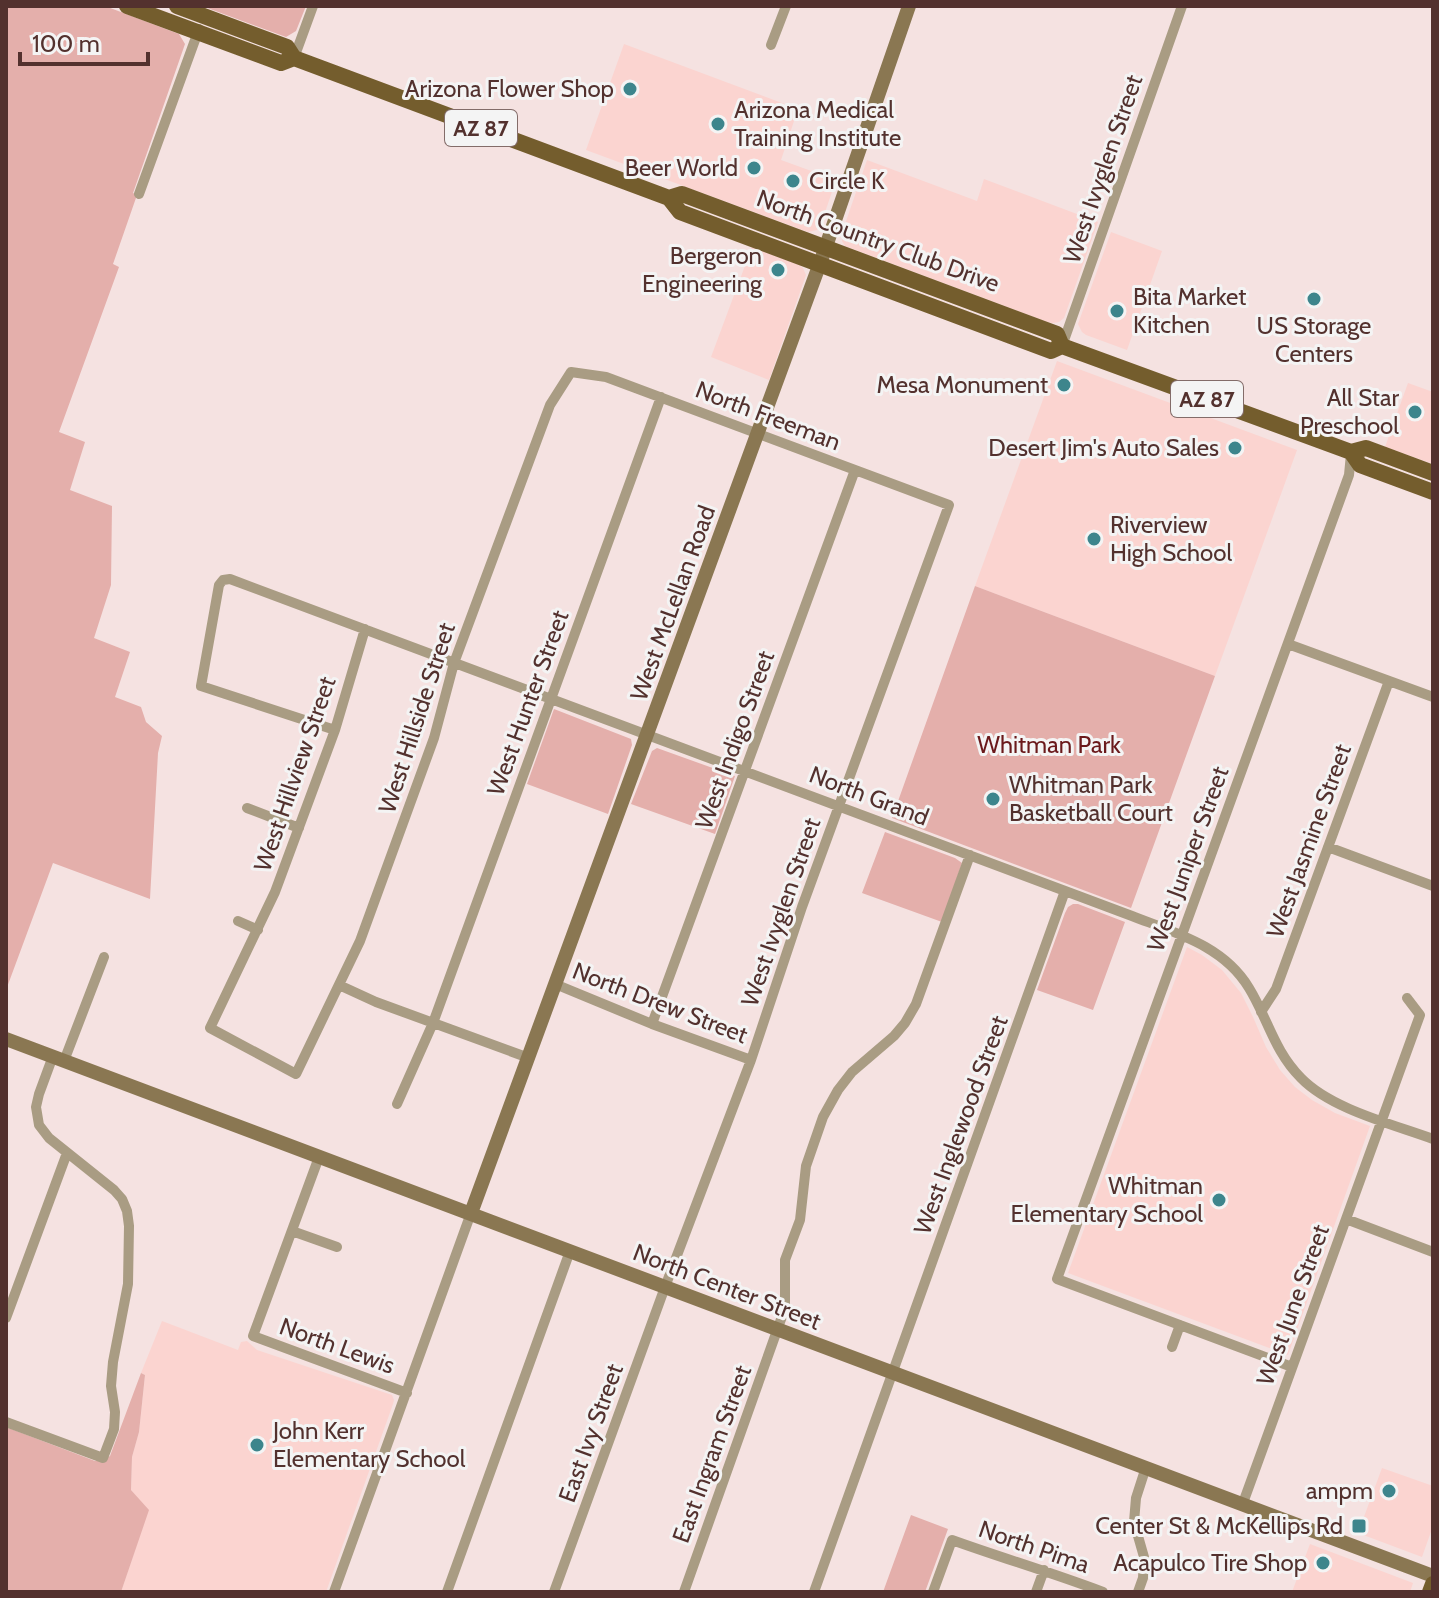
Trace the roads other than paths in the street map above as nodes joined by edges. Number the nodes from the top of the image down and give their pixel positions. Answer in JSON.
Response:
{"nodes":[{"id":1,"x":127,"y":6,"type":"edge"},
{"id":2,"x":177,"y":6,"type":"edge"},
{"id":3,"x":313,"y":6,"type":"edge"},
{"id":4,"x":786,"y":6,"type":"edge"},
{"id":5,"x":909,"y":6,"type":"edge"},
{"id":6,"x":1182,"y":6,"type":"edge"},
{"id":7,"x":203,"y":15,"type":"junction"},
{"id":8,"x":197,"y":32,"type":"junction"},
{"id":9,"x":771,"y":45,"type":"dead end"},
{"id":10,"x":294,"y":58,"type":"junction"},
{"id":11,"x":139,"y":194,"type":"dead end"},
{"id":12,"x":669,"y":198,"type":"junction"},
{"id":13,"x":826,"y":247,"type":"junction"},
{"id":14,"x":820,"y":264,"type":"junction"},
{"id":15,"x":1062,"y":346,"type":"junction"},
{"id":16,"x":571,"y":372,"type":"joint"},
{"id":17,"x":661,"y":397,"type":"junction"},
{"id":18,"x":758,"y":433,"type":"junction"},
{"id":19,"x":1351,"y":452,"type":"junction"},
{"id":20,"x":855,"y":470,"type":"junction"},
{"id":21,"x":1433,"y":473,"type":"edge"},
{"id":22,"x":1433,"y":492,"type":"edge"},
{"id":23,"x":949,"y":505,"type":"joint"},
{"id":24,"x":365,"y":629,"type":"junction"},
{"id":25,"x":1288,"y":644,"type":"junction"},
{"id":26,"x":454,"y":663,"type":"junction"},
{"id":27,"x":1389,"y":681,"type":"junction"},
{"id":28,"x":1433,"y":697,"type":"edge"},
{"id":29,"x":550,"y":698,"type":"junction"},
{"id":30,"x":335,"y":730,"type":"junction"},
{"id":31,"x":648,"y":734,"type":"junction"},
{"id":32,"x":745,"y":771,"type":"junction"},
{"id":33,"x":839,"y":806,"type":"junction"},
{"id":34,"x":247,"y":808,"type":"dead end"},
{"id":35,"x":299,"y":828,"type":"junction"},
{"id":36,"x":1328,"y":847,"type":"junction"},
{"id":37,"x":970,"y":855,"type":"junction"},
{"id":38,"x":1432,"y":883,"type":"edge"},
{"id":39,"x":1065,"y":891,"type":"junction"},
{"id":40,"x":238,"y":921,"type":"dead end"},
{"id":41,"x":258,"y":930,"type":"junction"},
{"id":42,"x":1182,"y":935,"type":"junction"},
{"id":43,"x":104,"y":957,"type":"dead end"},
{"id":44,"x":555,"y":984,"type":"junction"},
{"id":45,"x":339,"y":985,"type":"junction"},
{"id":46,"x":1407,"y":998,"type":"dead end"},
{"id":47,"x":1261,"y":1012,"type":"junction"},
{"id":48,"x":433,"y":1023,"type":"junction"},
{"id":49,"x":652,"y":1024,"type":"junction"},
{"id":50,"x":6,"y":1039,"type":"edge"},
{"id":51,"x":59,"y":1058,"type":"junction"},
{"id":52,"x":529,"y":1058,"type":"junction"},
{"id":53,"x":751,"y":1060,"type":"junction"},
{"id":54,"x":296,"y":1074,"type":"joint"},
{"id":55,"x":397,"y":1104,"type":"dead end"},
{"id":56,"x":1382,"y":1120,"type":"junction"},
{"id":57,"x":1433,"y":1139,"type":"edge"},
{"id":58,"x":67,"y":1153,"type":"junction"},
{"id":59,"x":319,"y":1157,"type":"junction"},
{"id":60,"x":471,"y":1213,"type":"junction"},
{"id":61,"x":1346,"y":1219,"type":"junction"},
{"id":62,"x":292,"y":1231,"type":"junction"},
{"id":63,"x":337,"y":1247,"type":"dead end"},
{"id":64,"x":570,"y":1251,"type":"junction"},
{"id":65,"x":1433,"y":1252,"type":"edge"},
{"id":66,"x":665,"y":1287,"type":"junction"},
{"id":67,"x":6,"y":1318,"type":"edge"},
{"id":68,"x":1180,"y":1325,"type":"junction"},
{"id":69,"x":778,"y":1329,"type":"junction"},
{"id":70,"x":1172,"y":1347,"type":"dead end"},
{"id":71,"x":1292,"y":1367,"type":"junction"},
{"id":72,"x":894,"y":1372,"type":"junction"},
{"id":73,"x":407,"y":1393,"type":"junction"},
{"id":74,"x":6,"y":1422,"type":"edge"},
{"id":75,"x":1146,"y":1467,"type":"junction"},
{"id":76,"x":1243,"y":1503,"type":"junction"},
{"id":77,"x":1044,"y":1570,"type":"junction"},
{"id":78,"x":1433,"y":1576,"type":"edge"},
{"id":79,"x":1433,"y":1584,"type":"edge"},
{"id":80,"x":334,"y":1592,"type":"edge"},
{"id":81,"x":447,"y":1592,"type":"edge"},
{"id":82,"x":554,"y":1592,"type":"edge"},
{"id":83,"x":684,"y":1592,"type":"edge"},
{"id":84,"x":814,"y":1592,"type":"edge"},
{"id":85,"x":933,"y":1592,"type":"edge"},
{"id":86,"x":1036,"y":1592,"type":"edge"},
{"id":87,"x":1103,"y":1592,"type":"edge"},
{"id":88,"x":1138,"y":1592,"type":"edge"},
{"id":89,"x":1430,"y":1592,"type":"edge"}],
"edges":[{"from":1,"to":8,"type":"main road","name":"North Country Club Drive","number":"AZ 87"},
{"from":2,"to":7,"type":"main road","name":"North Country Club Drive","number":"AZ 87"},
{"from":3,"to":10,"type":"street"},
{"from":4,"to":9,"type":"street"},
{"from":5,"to":13,"type":"street","name":"West McLellan Road"},
{"from":6,"to":15,"type":"street","name":"West Ivyglen Street"},
{"from":7,"to":8,"type":"street"},
{"from":7,"to":10,"type":"main road","name":"North Country Club Drive","number":"AZ 87"},
{"from":8,"to":10,"type":"main road","name":"North Country Club Drive","number":"AZ 87"},
{"from":8,"to":11,"type":"street"},
{"from":10,"to":12,"type":"main road","name":"North Country Club Drive","number":"AZ 87"},
{"from":12,"to":13,"type":"main road","name":"North Country Club Drive","number":"AZ 87"},
{"from":12,"to":14,"type":"main road","name":"North Country Club Drive","number":"AZ 87"},
{"from":13,"to":14,"type":"street","name":"West McLellan Road"},
{"from":13,"to":15,"type":"main road","name":"North Country Club Drive","number":"AZ 87"},
{"from":14,"to":15,"type":"main road","name":"North Country Club Drive","number":"AZ 87"},
{"from":14,"to":18,"type":"street","name":"West McLellan Road"},
{"from":15,"to":19,"type":"main road","name":"North Country Club Drive","number":"AZ 87"},
{"from":16,"to":17,"type":"street","name":"North Freeman"},
{"from":16,"to":26,"type":"street","name":"West Hillside Street"},
{"from":17,"to":18,"type":"street","name":"North Freeman"},
{"from":17,"to":29,"type":"street","name":"West Hunter Street"},
{"from":18,"to":20,"type":"street","name":"North Freeman"},
{"from":18,"to":31,"type":"street","name":"West McLellan Road"},
{"from":19,"to":21,"type":"main road","name":"North Country Club Drive","number":"AZ 87"},
{"from":19,"to":22,"type":"main road","name":"North Country Club Drive","number":"AZ 87"},
{"from":19,"to":25,"type":"street","name":"West Juniper Street"},
{"from":20,"to":23,"type":"street","name":"North Freeman"},
{"from":20,"to":32,"type":"street","name":"West Indigo Street"},
{"from":23,"to":33,"type":"street","name":"West Ivyglen Street"},
{"from":24,"to":26,"type":"street","name":"North Grand"},
{"from":24,"to":30,"type":"street","name":"West Hillview Street"},
{"from":24,"to":30,"type":"street","name":"North Grand"},
{"from":25,"to":27,"type":"street"},
{"from":25,"to":42,"type":"street","name":"West Juniper Street"},
{"from":26,"to":29,"type":"street","name":"North Grand"},
{"from":26,"to":45,"type":"street","name":"West Hillside Street"},
{"from":27,"to":28,"type":"street"},
{"from":27,"to":36,"type":"street","name":"West Jasmine Street"},
{"from":29,"to":31,"type":"street","name":"North Grand"},
{"from":29,"to":48,"type":"street","name":"West Hunter Street"},
{"from":30,"to":35,"type":"street","name":"West Hillview Street"},
{"from":31,"to":32,"type":"street","name":"North Grand"},
{"from":31,"to":44,"type":"street","name":"West McLellan Road"},
{"from":32,"to":33,"type":"street","name":"North Grand"},
{"from":32,"to":49,"type":"street","name":"West Indigo Street"},
{"from":33,"to":37,"type":"street","name":"North Grand"},
{"from":33,"to":53,"type":"street","name":"West Ivyglen Street"},
{"from":34,"to":35,"type":"street"},
{"from":35,"to":41,"type":"street","name":"West Hillview Street"},
{"from":36,"to":38,"type":"street"},
{"from":36,"to":47,"type":"street","name":"West Jasmine Street"},
{"from":37,"to":39,"type":"street","name":"North Grand"},
{"from":37,"to":69,"type":"street","name":"East Ingram Street"},
{"from":39,"to":42,"type":"street","name":"North Grand"},
{"from":39,"to":72,"type":"street","name":"West Inglewood Street"},
{"from":40,"to":41,"type":"street"},
{"from":41,"to":54,"type":"street","name":"West Hillview Street"},
{"from":42,"to":47,"type":"street","name":"North Grand"},
{"from":42,"to":68,"type":"street","name":"West Juniper Street"},
{"from":43,"to":51,"type":"street"},
{"from":44,"to":49,"type":"street","name":"North Drew Street"},
{"from":44,"to":52,"type":"street","name":"West McLellan Road"},
{"from":45,"to":48,"type":"street"},
{"from":45,"to":54,"type":"street","name":"West Hillside Street"},
{"from":46,"to":56,"type":"street","name":"West June Street"},
{"from":47,"to":56,"type":"street","name":"North Grand"},
{"from":48,"to":52,"type":"street"},
{"from":48,"to":55,"type":"street","name":"West Hunter Street"},
{"from":49,"to":53,"type":"street","name":"North Drew Street"},
{"from":50,"to":51,"type":"street","name":"North Center Street"},
{"from":51,"to":58,"type":"street"},
{"from":51,"to":59,"type":"street","name":"North Center Street"},
{"from":52,"to":60,"type":"street","name":"West McLellan Road"},
{"from":53,"to":66,"type":"street","name":"West Ivyglen Street"},
{"from":56,"to":57,"type":"street","name":"North Grand"},
{"from":56,"to":61,"type":"street","name":"West June Street"},
{"from":58,"to":67,"type":"street"},
{"from":58,"to":74,"type":"street"},
{"from":59,"to":60,"type":"street","name":"North Center Street"},
{"from":59,"to":62,"type":"street"},
{"from":60,"to":64,"type":"street","name":"North Center Street"},
{"from":60,"to":73,"type":"street"},
{"from":61,"to":65,"type":"street"},
{"from":61,"to":71,"type":"street","name":"West June Street"},
{"from":62,"to":63,"type":"street"},
{"from":62,"to":73,"type":"street","name":"North Lewis"},
{"from":64,"to":66,"type":"street","name":"North Center Street"},
{"from":64,"to":81,"type":"street"},
{"from":66,"to":69,"type":"street","name":"North Center Street"},
{"from":66,"to":82,"type":"street","name":"East Ivy Street"},
{"from":68,"to":70,"type":"street"},
{"from":68,"to":71,"type":"street"},
{"from":69,"to":72,"type":"street","name":"North Center Street"},
{"from":69,"to":83,"type":"street","name":"East Ingram Street"},
{"from":71,"to":76,"type":"street","name":"West June Street"},
{"from":72,"to":75,"type":"street","name":"North Center Street"},
{"from":72,"to":84,"type":"street","name":"West Inglewood Street"},
{"from":73,"to":80,"type":"street"},
{"from":75,"to":76,"type":"street","name":"North Center Street"},
{"from":75,"to":88,"type":"street"},
{"from":76,"to":78,"type":"street","name":"North Center Street"},
{"from":77,"to":85,"type":"street","name":"North Pima"},
{"from":77,"to":86,"type":"street"},
{"from":77,"to":87,"type":"street","name":"North Pima"},
{"from":79,"to":89,"type":"main road"}]}
